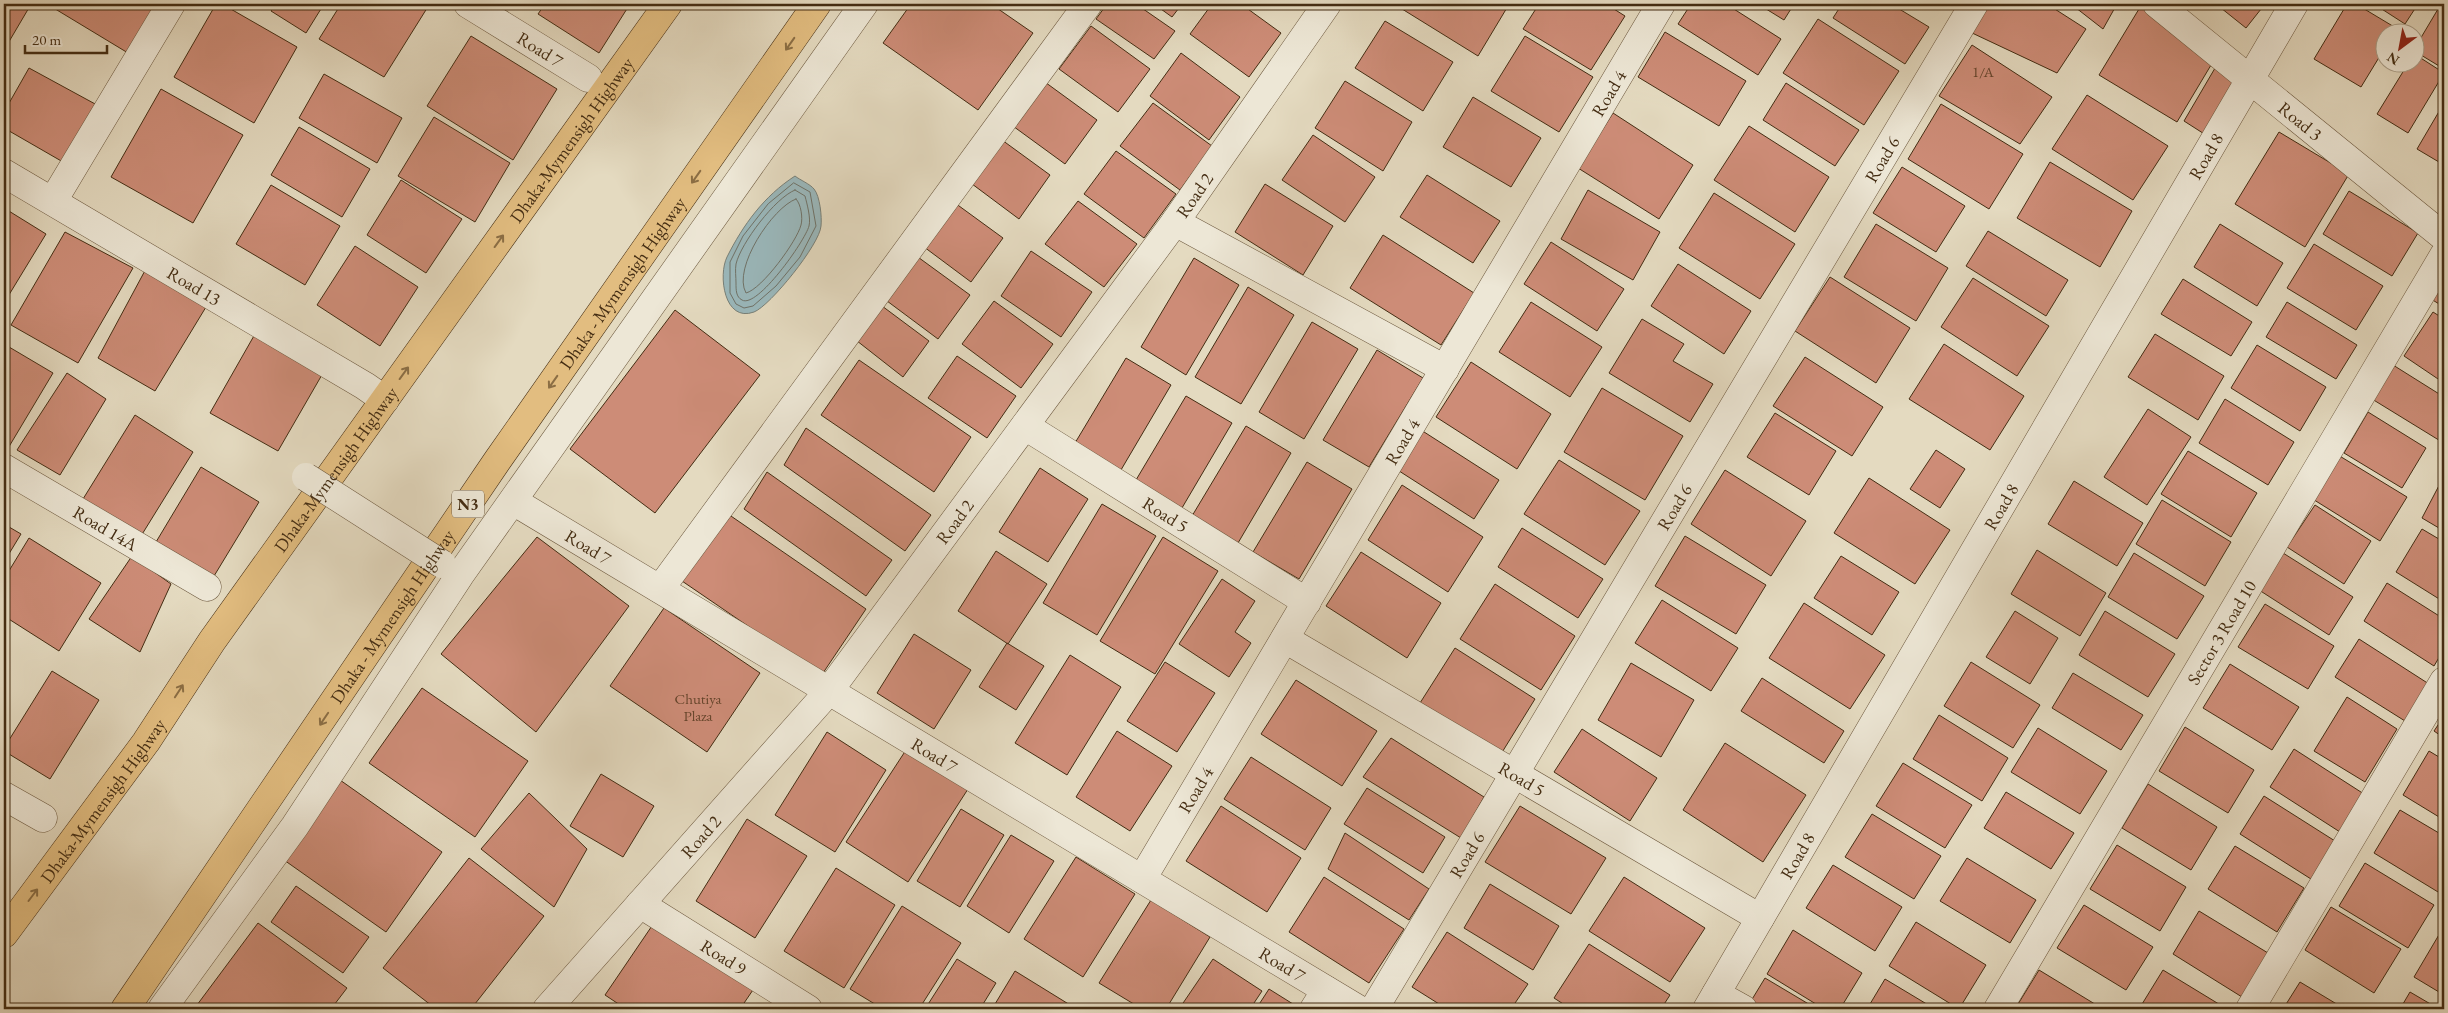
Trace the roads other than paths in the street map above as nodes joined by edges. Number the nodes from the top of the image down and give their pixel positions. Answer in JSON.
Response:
{"nodes":[{"id":1,"x":171,"y":4,"type":"edge"},
{"id":2,"x":468,"y":4,"type":"edge"},
{"id":3,"x":668,"y":4,"type":"edge"},
{"id":4,"x":818,"y":4,"type":"edge"},
{"id":5,"x":864,"y":4,"type":"edge"},
{"id":6,"x":1088,"y":4,"type":"edge"},
{"id":7,"x":1661,"y":4,"type":"edge"},
{"id":8,"x":1974,"y":4,"type":"edge"},
{"id":9,"x":2157,"y":4,"type":"edge"},
{"id":10,"x":2294,"y":4,"type":"edge"},
{"id":11,"x":1317,"y":7,"type":"edge"},
{"id":12,"x":588,"y":78,"type":"dead end"},
{"id":13,"x":2250,"y":79,"type":"junction"},
{"id":14,"x":4,"y":173,"type":"edge"},
{"id":15,"x":54,"y":201,"type":"junction"},
{"id":16,"x":1175,"y":222,"type":"junction"},
{"id":17,"x":2444,"y":237,"type":"edge"},
{"id":18,"x":2444,"y":255,"type":"edge"},
{"id":19,"x":1445,"y":369,"type":"junction"},
{"id":20,"x":385,"y":400,"type":"junction"},
{"id":21,"x":1025,"y":426,"type":"junction"},
{"id":22,"x":4,"y":468,"type":"edge"},
{"id":23,"x":306,"y":477,"type":"dead end"},
{"id":24,"x":513,"y":501,"type":"junction"},
{"id":25,"x":442,"y":564,"type":"dead end"},
{"id":26,"x":207,"y":588,"type":"dead end"},
{"id":27,"x":660,"y":589,"type":"junction"},
{"id":28,"x":1307,"y":602,"type":"junction"},
{"id":29,"x":1285,"y":639,"type":"junction"},
{"id":30,"x":2444,"y":681,"type":"edge"},
{"id":31,"x":829,"y":691,"type":"junction"},
{"id":32,"x":1515,"y":774,"type":"junction"},
{"id":33,"x":4,"y":796,"type":"edge"},
{"id":34,"x":43,"y":818,"type":"dead end"},
{"id":35,"x":1142,"y":879,"type":"junction"},
{"id":36,"x":640,"y":904,"type":"junction"},
{"id":37,"x":1760,"y":918,"type":"junction"},
{"id":38,"x":4,"y":934,"type":"edge"},
{"id":39,"x":1320,"y":999,"type":"edge"},
{"id":40,"x":1711,"y":1001,"type":"edge"},
{"id":41,"x":125,"y":1009,"type":"edge"},
{"id":42,"x":162,"y":1009,"type":"edge"},
{"id":43,"x":547,"y":1009,"type":"edge"},
{"id":44,"x":808,"y":1009,"type":"edge"},
{"id":45,"x":1358,"y":1009,"type":"edge"},
{"id":46,"x":1374,"y":1009,"type":"edge"},
{"id":47,"x":1743,"y":1009,"type":"edge"},
{"id":48,"x":1998,"y":1009,"type":"edge"},
{"id":49,"x":2250,"y":1009,"type":"edge"}],
"edges":[{"from":1,"to":15,"type":"street"},
{"from":2,"to":12,"type":"street","name":"Road 7"},
{"from":20,"to":3,"type":"highway","name":"Dhaka-Mymensigh Highway","one_way":true},
{"from":4,"to":41,"type":"highway","name":"Dhaka - Mymensigh Highway","number":"N3","one_way":true},
{"from":5,"to":24,"type":"street"},
{"from":6,"to":27,"type":"street"},
{"from":7,"to":19,"type":"street","name":"Road 4"},
{"from":8,"to":32,"type":"street","name":"Road 6"},
{"from":9,"to":13,"type":"street","name":"Road 3"},
{"from":10,"to":13,"type":"street","name":"Road 8"},
{"from":11,"to":16,"type":"street","name":"Road 2"},
{"from":13,"to":17,"type":"street","name":"Road 3"},
{"from":13,"to":37,"type":"street","name":"Road 8"},
{"from":14,"to":15,"type":"street","name":"Road 13"},
{"from":15,"to":20,"type":"street","name":"Road 13"},
{"from":16,"to":19,"type":"street"},
{"from":16,"to":21,"type":"street","name":"Road 2"},
{"from":18,"to":48,"type":"street","name":"Sector 3 Road 10"},
{"from":19,"to":28,"type":"street","name":"Road 4"},
{"from":38,"to":20,"type":"highway","name":"Dhaka-Mymensigh Highway","one_way":true},
{"from":21,"to":28,"type":"street","name":"Road 5"},
{"from":21,"to":31,"type":"street","name":"Road 2"},
{"from":22,"to":26,"type":"street","name":"Road 14A"},
{"from":23,"to":25,"type":"street","bridge":true},
{"from":24,"to":27,"type":"street","name":"Road 7"},
{"from":24,"to":42,"type":"street"},
{"from":27,"to":31,"type":"street","name":"Road 7"},
{"from":28,"to":29,"type":"street","name":"Road 4"},
{"from":29,"to":32,"type":"street","name":"Road 5"},
{"from":29,"to":35,"type":"street","name":"Road 4"},
{"from":30,"to":49,"type":"street"},
{"from":31,"to":35,"type":"street","name":"Road 7"},
{"from":31,"to":36,"type":"street","name":"Road 2"},
{"from":32,"to":37,"type":"street","name":"Road 5"},
{"from":32,"to":46,"type":"street","name":"Road 6"},
{"from":33,"to":34,"type":"street"},
{"from":35,"to":39,"type":"street","name":"Road 7"},
{"from":36,"to":43,"type":"street","name":"Road 2"},
{"from":36,"to":44,"type":"street","name":"Road 9"},
{"from":37,"to":40,"type":"street","name":"Road 8"},
{"from":39,"to":45,"type":"street","name":"Road 7"},
{"from":40,"to":47,"type":"street"}]}
